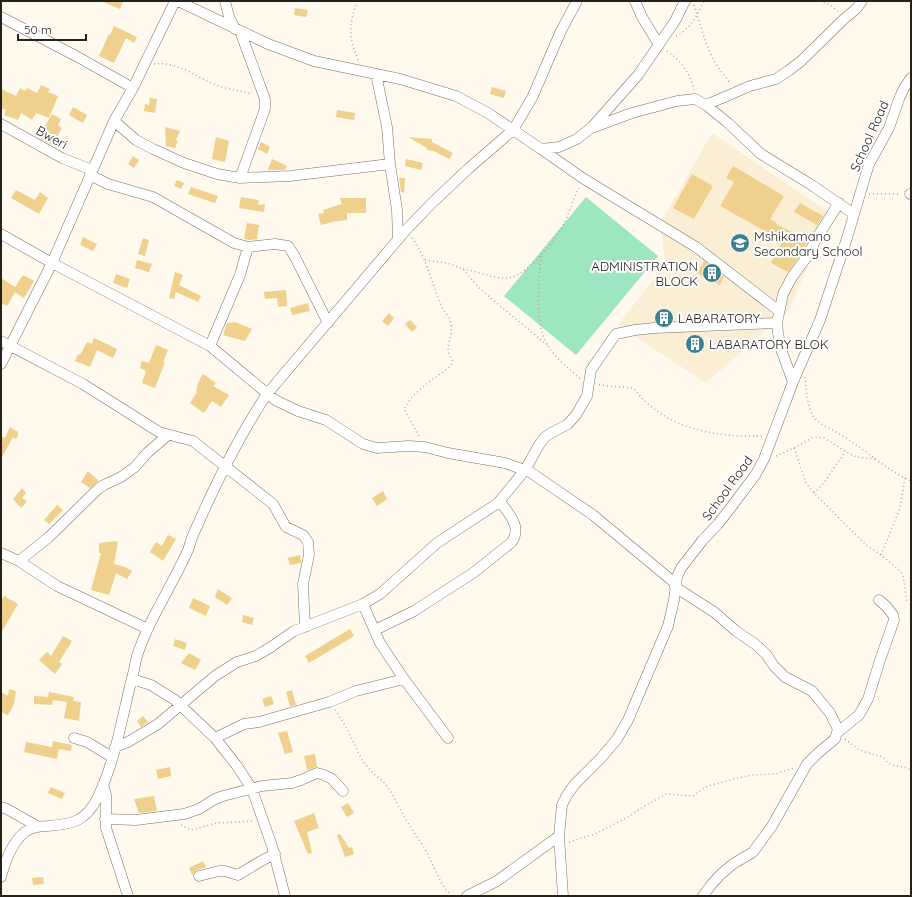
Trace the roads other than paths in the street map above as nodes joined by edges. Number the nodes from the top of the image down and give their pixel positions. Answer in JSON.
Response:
{"nodes":[{"id":1,"x":177,"y":1,"type":"edge"},
{"id":2,"x":225,"y":1,"type":"edge"},
{"id":3,"x":577,"y":1,"type":"edge"},
{"id":4,"x":635,"y":1,"type":"edge"},
{"id":5,"x":685,"y":1,"type":"edge"},
{"id":6,"x":862,"y":1,"type":"edge"},
{"id":7,"x":1,"y":17,"type":"edge"},
{"id":8,"x":237,"y":30,"type":"junction"},
{"id":9,"x":661,"y":43,"type":"junction"},
{"id":10,"x":376,"y":74,"type":"junction"},
{"id":11,"x":911,"y":78,"type":"edge"},
{"id":12,"x":133,"y":88,"type":"junction"},
{"id":13,"x":706,"y":105,"type":"junction"},
{"id":14,"x":114,"y":121,"type":"junction"},
{"id":15,"x":1,"y":124,"type":"edge"},
{"id":16,"x":592,"y":127,"type":"junction"},
{"id":17,"x":514,"y":130,"type":"junction"},
{"id":18,"x":541,"y":149,"type":"junction"},
{"id":19,"x":390,"y":164,"type":"junction"},
{"id":20,"x":91,"y":172,"type":"junction"},
{"id":21,"x":240,"y":178,"type":"junction"},
{"id":22,"x":839,"y":203,"type":"junction"},
{"id":23,"x":854,"y":214,"type":"junction"},
{"id":24,"x":1,"y":234,"type":"edge"},
{"id":25,"x":398,"y":239,"type":"junction"},
{"id":26,"x":248,"y":247,"type":"junction"},
{"id":27,"x":52,"y":263,"type":"junction"},
{"id":28,"x":779,"y":311,"type":"junction"},
{"id":29,"x":328,"y":322,"type":"junction"},
{"id":30,"x":777,"y":323,"type":"junction"},
{"id":31,"x":6,"y":343,"type":"edge"},
{"id":32,"x":210,"y":346,"type":"junction"},
{"id":33,"x":1,"y":364,"type":"edge"},
{"id":34,"x":793,"y":382,"type":"junction"},
{"id":35,"x":267,"y":394,"type":"junction"},
{"id":36,"x":168,"y":435,"type":"junction"},
{"id":37,"x":226,"y":467,"type":"junction"},
{"id":38,"x":525,"y":470,"type":"junction"},
{"id":39,"x":500,"y":501,"type":"junction"},
{"id":40,"x":1,"y":553,"type":"edge"},
{"id":41,"x":18,"y":561,"type":"junction"},
{"id":42,"x":675,"y":586,"type":"junction"},
{"id":43,"x":879,"y":600,"type":"dead end"},
{"id":44,"x":363,"y":604,"type":"junction"},
{"id":45,"x":305,"y":627,"type":"junction"},
{"id":46,"x":148,"y":629,"type":"junction"},
{"id":47,"x":374,"y":630,"type":"junction"},
{"id":48,"x":404,"y":679,"type":"junction"},
{"id":49,"x":132,"y":680,"type":"junction"},
{"id":50,"x":181,"y":704,"type":"junction"},
{"id":51,"x":838,"y":733,"type":"junction"},
{"id":52,"x":74,"y":738,"type":"dead end"},
{"id":53,"x":215,"y":738,"type":"junction"},
{"id":54,"x":448,"y":738,"type":"dead end"},
{"id":55,"x":114,"y":752,"type":"junction"},
{"id":56,"x":103,"y":784,"type":"junction"},
{"id":57,"x":252,"y":789,"type":"junction"},
{"id":58,"x":342,"y":791,"type":"dead end"},
{"id":59,"x":1,"y":807,"type":"edge"},
{"id":60,"x":106,"y":819,"type":"junction"},
{"id":61,"x":36,"y":826,"type":"junction"},
{"id":62,"x":559,"y":841,"type":"junction"},
{"id":63,"x":275,"y":854,"type":"junction"},
{"id":64,"x":199,"y":876,"type":"dead end"},
{"id":65,"x":1,"y":877,"type":"edge"},
{"id":66,"x":128,"y":896,"type":"edge"},
{"id":67,"x":285,"y":896,"type":"edge"},
{"id":68,"x":467,"y":896,"type":"edge"},
{"id":69,"x":563,"y":896,"type":"edge"},
{"id":70,"x":703,"y":896,"type":"edge"}],
"edges":[{"from":1,"to":8,"type":"street"},
{"from":1,"to":12,"type":"street"},
{"from":2,"to":8,"type":"street"},
{"from":3,"to":17,"type":"street"},
{"from":4,"to":9,"type":"street"},
{"from":5,"to":9,"type":"street"},
{"from":6,"to":13,"type":"street"},
{"from":7,"to":12,"type":"street"},
{"from":8,"to":10,"type":"street"},
{"from":8,"to":21,"type":"street"},
{"from":9,"to":16,"type":"street"},
{"from":10,"to":17,"type":"street"},
{"from":10,"to":19,"type":"street"},
{"from":11,"to":23,"type":"street","name":"School Road"},
{"from":12,"to":14,"type":"street"},
{"from":13,"to":16,"type":"street"},
{"from":13,"to":22,"type":"street"},
{"from":14,"to":20,"type":"street"},
{"from":14,"to":21,"type":"street"},
{"from":15,"to":20,"type":"street","name":"Bweri"},
{"from":16,"to":18,"type":"street"},
{"from":17,"to":18,"type":"street"},
{"from":17,"to":25,"type":"street"},
{"from":18,"to":28,"type":"street"},
{"from":19,"to":21,"type":"street"},
{"from":19,"to":25,"type":"street"},
{"from":20,"to":26,"type":"street","name":"Bweri"},
{"from":20,"to":27,"type":"street"},
{"from":22,"to":23,"type":"street"},
{"from":22,"to":28,"type":"street"},
{"from":23,"to":34,"type":"street","name":"School Road"},
{"from":24,"to":27,"type":"street"},
{"from":25,"to":29,"type":"street"},
{"from":26,"to":29,"type":"street"},
{"from":26,"to":32,"type":"street"},
{"from":27,"to":31,"type":"street"},
{"from":27,"to":32,"type":"street"},
{"from":28,"to":30,"type":"street"},
{"from":29,"to":35,"type":"street"},
{"from":30,"to":34,"type":"street"},
{"from":30,"to":38,"type":"street"},
{"from":31,"to":33,"type":"street"},
{"from":31,"to":36,"type":"street"},
{"from":32,"to":35,"type":"street"},
{"from":34,"to":42,"type":"street","name":"School Road"},
{"from":35,"to":37,"type":"street"},
{"from":35,"to":38,"type":"street"},
{"from":36,"to":37,"type":"street"},
{"from":36,"to":41,"type":"street"},
{"from":37,"to":45,"type":"street"},
{"from":37,"to":46,"type":"street"},
{"from":38,"to":39,"type":"street"},
{"from":38,"to":42,"type":"street"},
{"from":39,"to":44,"type":"street"},
{"from":39,"to":47,"type":"street"},
{"from":40,"to":41,"type":"street"},
{"from":41,"to":46,"type":"street"},
{"from":42,"to":51,"type":"street"},
{"from":42,"to":62,"type":"street","name":"School Road"},
{"from":43,"to":51,"type":"street"},
{"from":44,"to":45,"type":"street"},
{"from":44,"to":47,"type":"street"},
{"from":45,"to":50,"type":"street"},
{"from":46,"to":49,"type":"street"},
{"from":47,"to":48,"type":"street"},
{"from":48,"to":53,"type":"street"},
{"from":48,"to":54,"type":"street"},
{"from":49,"to":50,"type":"street"},
{"from":49,"to":55,"type":"street"},
{"from":50,"to":53,"type":"street"},
{"from":50,"to":55,"type":"street"},
{"from":51,"to":70,"type":"street"},
{"from":52,"to":55,"type":"street"},
{"from":53,"to":57,"type":"street"},
{"from":55,"to":56,"type":"street"},
{"from":56,"to":60,"type":"street"},
{"from":56,"to":61,"type":"street"},
{"from":57,"to":58,"type":"street"},
{"from":57,"to":60,"type":"street"},
{"from":57,"to":63,"type":"street"},
{"from":59,"to":61,"type":"street"},
{"from":60,"to":66,"type":"street"},
{"from":61,"to":65,"type":"street"},
{"from":62,"to":68,"type":"street"},
{"from":62,"to":69,"type":"street","name":"School Road"},
{"from":63,"to":64,"type":"street"},
{"from":63,"to":67,"type":"street"}]}
